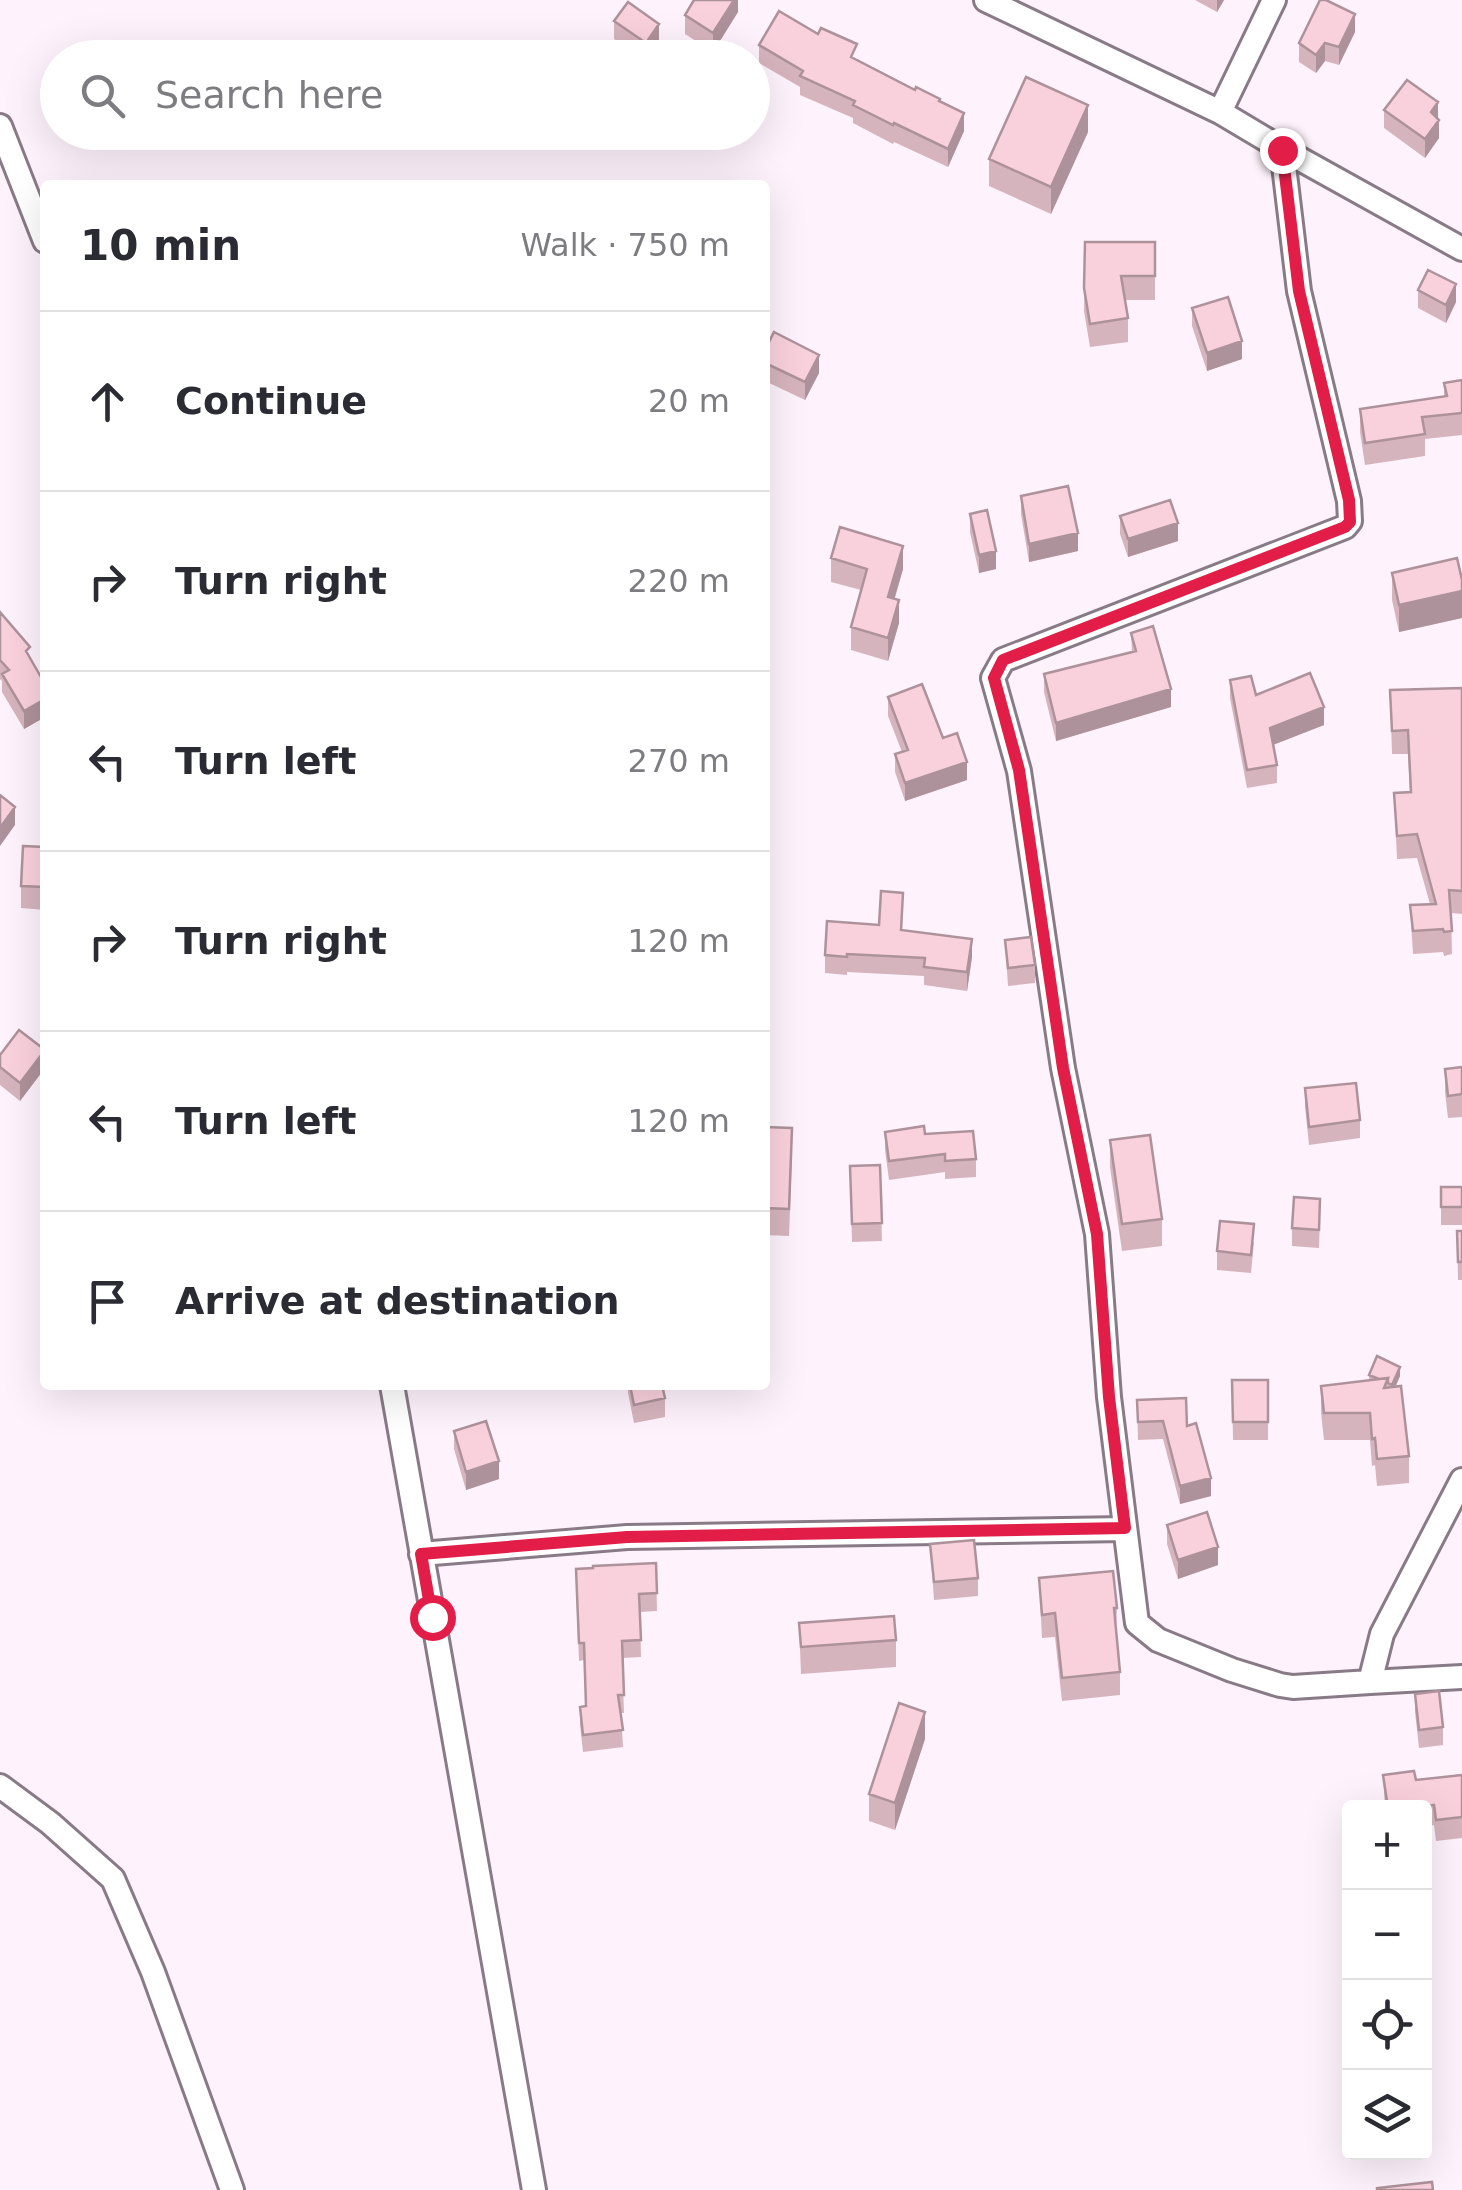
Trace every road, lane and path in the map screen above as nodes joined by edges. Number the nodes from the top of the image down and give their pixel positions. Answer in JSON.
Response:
{"nodes":[{"id":1,"x":986,"y":0,"type":"edge"},
{"id":2,"x":1274,"y":0,"type":"edge"},
{"id":3,"x":1220,"y":112,"type":"junction"},
{"id":4,"x":0,"y":126,"type":"edge"},
{"id":5,"x":1282,"y":150,"type":"junction"},
{"id":6,"x":40,"y":228,"type":"edge"},
{"id":7,"x":1462,"y":249,"type":"edge"},
{"id":8,"x":393,"y":1390,"type":"edge"},
{"id":9,"x":1462,"y":1480,"type":"edge"},
{"id":10,"x":1125,"y":1528,"type":"junction"},
{"id":11,"x":421,"y":1554,"type":"junction"},
{"id":12,"x":1462,"y":1677,"type":"edge"},
{"id":13,"x":1370,"y":1682,"type":"junction"},
{"id":14,"x":0,"y":1786,"type":"edge"},
{"id":15,"x":232,"y":2190,"type":"edge"},
{"id":16,"x":534,"y":2190,"type":"edge"}],
"edges":[{"from":1,"to":3,"type":"street"},
{"from":2,"to":3,"type":"street"},
{"from":3,"to":5,"type":"street"},
{"from":4,"to":6,"type":"street"},
{"from":5,"to":7,"type":"street"},
{"from":5,"to":10,"type":"street"},
{"from":8,"to":11,"type":"street"},
{"from":9,"to":13,"type":"street"},
{"from":10,"to":11,"type":"street"},
{"from":10,"to":13,"type":"street"},
{"from":11,"to":16,"type":"street"},
{"from":12,"to":13,"type":"street"},
{"from":14,"to":15,"type":"street"}]}
